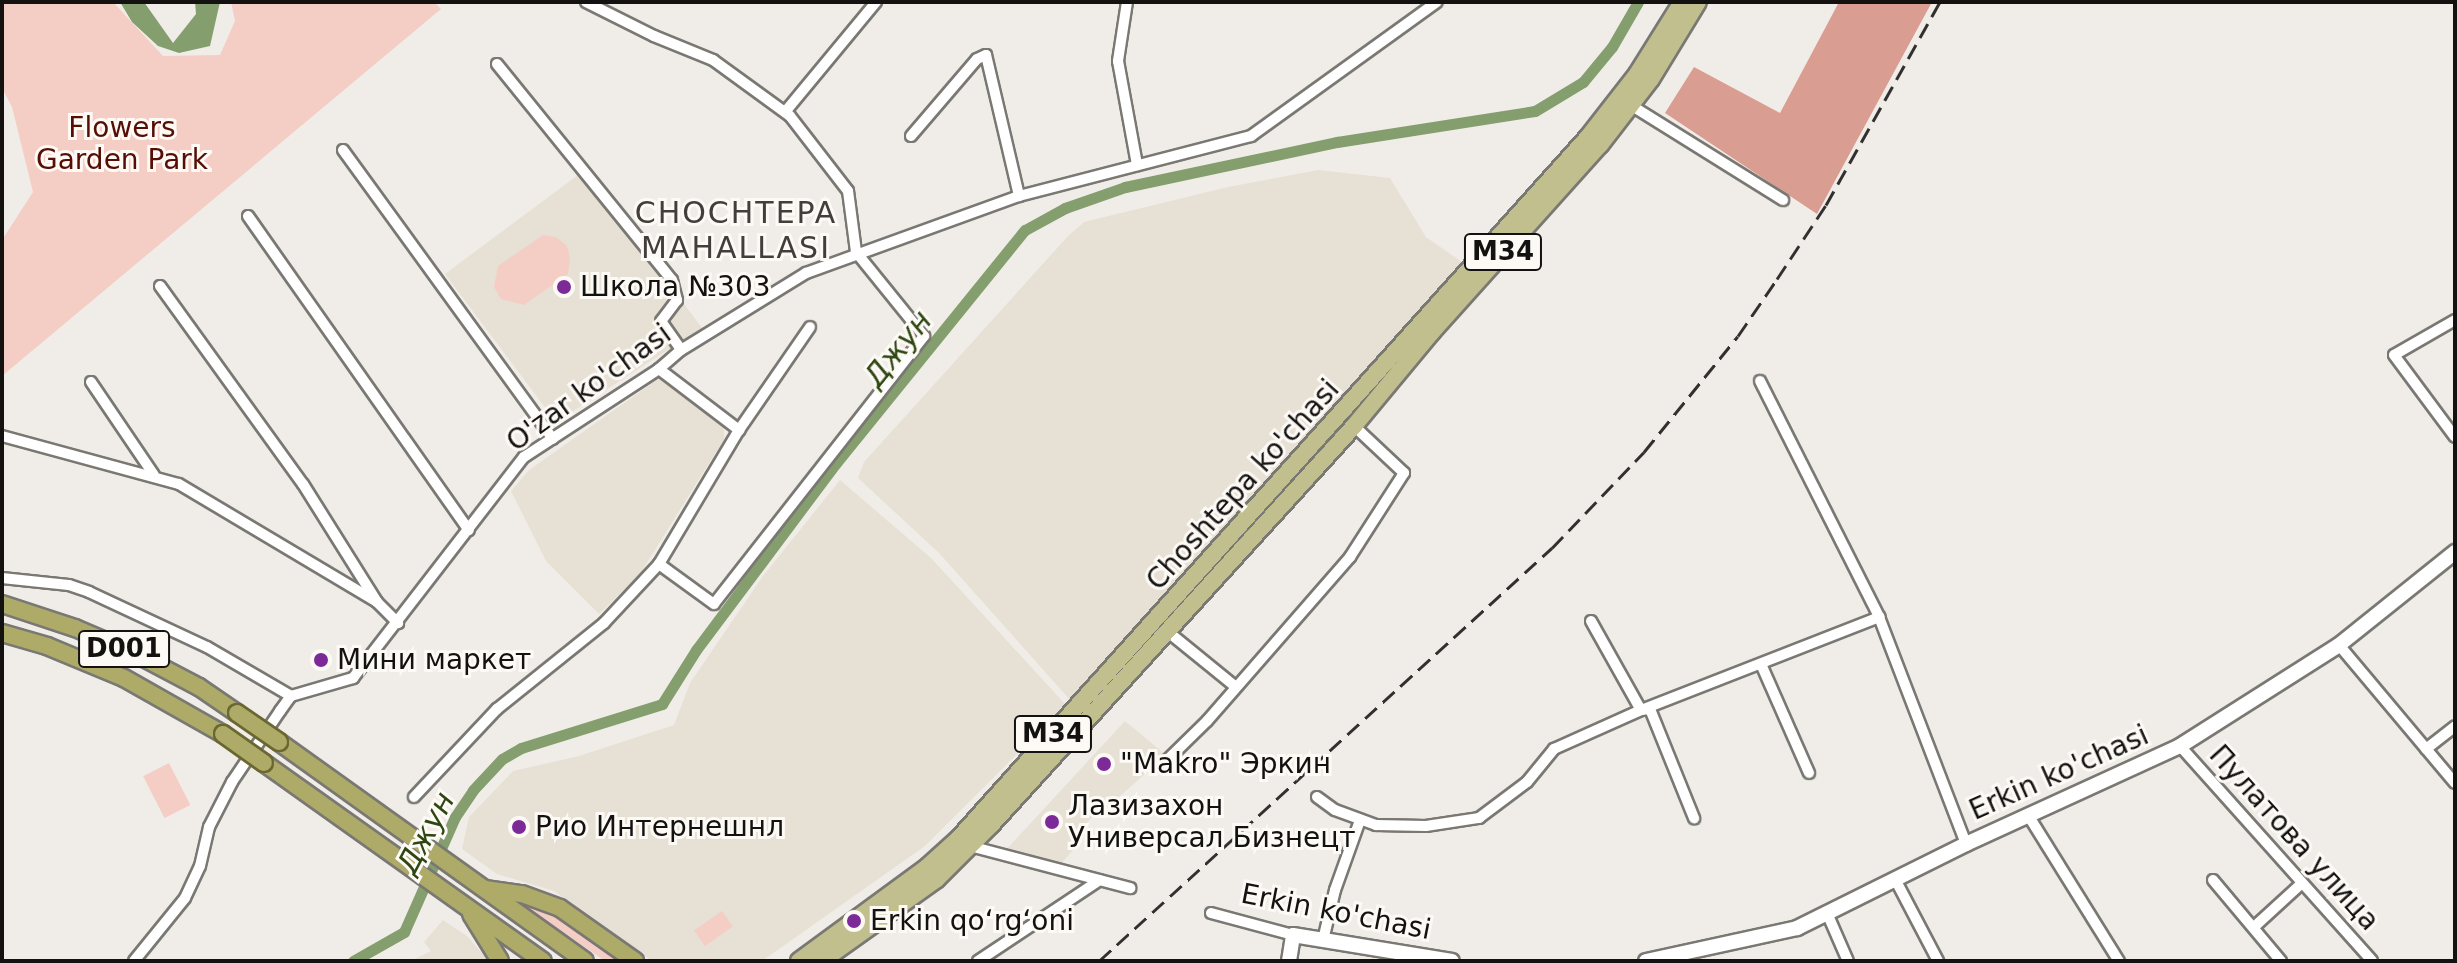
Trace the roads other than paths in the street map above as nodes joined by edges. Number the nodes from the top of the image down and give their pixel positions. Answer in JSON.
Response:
{"nodes":[{"id":1,"x":586,"y":2,"type":"edge"},
{"id":2,"x":876,"y":2,"type":"edge"},
{"id":3,"x":1127,"y":2,"type":"edge"},
{"id":4,"x":1437,"y":2,"type":"edge"},
{"id":5,"x":1682,"y":2,"type":"edge"},
{"id":6,"x":1698,"y":2,"type":"edge"},
{"id":7,"x":497,"y":64,"type":"dead end"},
{"id":8,"x":1632,"y":106,"type":"junction"},
{"id":9,"x":785,"y":112,"type":"junction"},
{"id":10,"x":911,"y":136,"type":"dead end"},
{"id":11,"x":343,"y":150,"type":"dead end"},
{"id":12,"x":1137,"y":165,"type":"junction"},
{"id":13,"x":1019,"y":196,"type":"junction"},
{"id":14,"x":1783,"y":200,"type":"dead end"},
{"id":15,"x":248,"y":216,"type":"dead end"},
{"id":16,"x":856,"y":252,"type":"junction"},
{"id":17,"x":160,"y":286,"type":"dead end"},
{"id":18,"x":2455,"y":320,"type":"edge"},
{"id":19,"x":810,"y":327,"type":"dead end"},
{"id":20,"x":681,"y":350,"type":"junction"},
{"id":21,"x":659,"y":369,"type":"junction"},
{"id":22,"x":1760,"y":381,"type":"dead end"},
{"id":23,"x":91,"y":382,"type":"dead end"},
{"id":24,"x":1354,"y":426,"type":"junction"},
{"id":25,"x":739,"y":430,"type":"junction"},
{"id":26,"x":2,"y":436,"type":"edge"},
{"id":27,"x":2455,"y":437,"type":"edge"},
{"id":28,"x":553,"y":439,"type":"junction"},
{"id":29,"x":154,"y":475,"type":"junction"},
{"id":30,"x":1288,"y":486,"type":"junction"},
{"id":31,"x":469,"y":530,"type":"junction"},
{"id":32,"x":2455,"y":552,"type":"edge"},
{"id":33,"x":659,"y":564,"type":"junction"},
{"id":34,"x":2,"y":578,"type":"edge"},
{"id":35,"x":377,"y":602,"type":"junction"},
{"id":36,"x":2,"y":604,"type":"edge"},
{"id":37,"x":1879,"y":617,"type":"junction"},
{"id":38,"x":1591,"y":621,"type":"dead end"},
{"id":39,"x":398,"y":623,"type":"junction"},
{"id":40,"x":1167,"y":631,"type":"junction"},
{"id":41,"x":2,"y":633,"type":"edge"},
{"id":42,"x":2339,"y":645,"type":"junction"},
{"id":43,"x":1761,"y":664,"type":"junction"},
{"id":44,"x":1236,"y":687,"type":"junction"},
{"id":45,"x":291,"y":696,"type":"junction"},
{"id":46,"x":1641,"y":710,"type":"junction"},
{"id":47,"x":2455,"y":726,"type":"edge"},
{"id":48,"x":2180,"y":746,"type":"junction"},
{"id":49,"x":2426,"y":749,"type":"junction"},
{"id":50,"x":1161,"y":766,"type":"dead end"},
{"id":51,"x":1809,"y":773,"type":"dead end"},
{"id":52,"x":2455,"y":783,"type":"edge"},
{"id":53,"x":414,"y":797,"type":"dead end"},
{"id":54,"x":1317,"y":797,"type":"dead end"},
{"id":55,"x":2028,"y":815,"type":"junction"},
{"id":56,"x":1694,"y":818,"type":"dead end"},
{"id":57,"x":1360,"y":820,"type":"junction"},
{"id":58,"x":964,"y":843,"type":"junction"},
{"id":59,"x":1966,"y":844,"type":"junction"},
{"id":60,"x":1895,"y":879,"type":"junction"},
{"id":61,"x":1100,"y":880,"type":"junction"},
{"id":62,"x":2213,"y":880,"type":"dead end"},
{"id":63,"x":2302,"y":883,"type":"junction"},
{"id":64,"x":1130,"y":888,"type":"dead end"},
{"id":65,"x":483,"y":889,"type":"junction"},
{"id":66,"x":468,"y":909,"type":"junction"},
{"id":67,"x":1211,"y":913,"type":"dead end"},
{"id":68,"x":1827,"y":913,"type":"junction"},
{"id":69,"x":2254,"y":927,"type":"junction"},
{"id":70,"x":1293,"y":935,"type":"junction"},
{"id":71,"x":1323,"y":940,"type":"junction"},
{"id":72,"x":134,"y":961,"type":"edge"},
{"id":73,"x":500,"y":961,"type":"edge"},
{"id":74,"x":543,"y":961,"type":"edge"},
{"id":75,"x":585,"y":961,"type":"edge"},
{"id":76,"x":635,"y":961,"type":"edge"},
{"id":77,"x":799,"y":961,"type":"edge"},
{"id":78,"x":822,"y":961,"type":"edge"},
{"id":79,"x":978,"y":961,"type":"edge"},
{"id":80,"x":1289,"y":961,"type":"edge"},
{"id":81,"x":1452,"y":961,"type":"edge"},
{"id":82,"x":1646,"y":961,"type":"edge"},
{"id":83,"x":1848,"y":961,"type":"edge"},
{"id":84,"x":1938,"y":961,"type":"edge"},
{"id":85,"x":2119,"y":961,"type":"edge"},
{"id":86,"x":2281,"y":961,"type":"edge"},
{"id":87,"x":2372,"y":961,"type":"edge"}],
"edges":[{"from":1,"to":9,"type":"street"},
{"from":2,"to":9,"type":"street"},
{"from":3,"to":12,"type":"street"},
{"from":4,"to":12,"type":"street","name":"O'zar ko'chasi"},
{"from":5,"to":30,"type":"main road","name":"Choshtepa ko'chasi","number":"M34"},
{"from":6,"to":8,"type":"main road","name":"Choshtepa ko'chasi","number":"M34"},
{"from":7,"to":20,"type":"street"},
{"from":8,"to":14,"type":"street"},
{"from":8,"to":24,"type":"main road","name":"Choshtepa ko'chasi","number":"M34"},
{"from":9,"to":16,"type":"street"},
{"from":10,"to":13,"type":"street"},
{"from":11,"to":28,"type":"street"},
{"from":12,"to":13,"type":"street","name":"O'zar ko'chasi"},
{"from":13,"to":16,"type":"street","name":"O'zar ko'chasi"},
{"from":15,"to":31,"type":"street"},
{"from":16,"to":20,"type":"street","name":"O'zar ko'chasi"},
{"from":16,"to":33,"type":"street"},
{"from":17,"to":35,"type":"street"},
{"from":18,"to":27,"type":"street"},
{"from":19,"to":25,"type":"street"},
{"from":20,"to":21,"type":"street","name":"O'zar ko'chasi"},
{"from":21,"to":25,"type":"street"},
{"from":21,"to":28,"type":"street","name":"O'zar ko'chasi"},
{"from":22,"to":37,"type":"street"},
{"from":23,"to":29,"type":"street"},
{"from":24,"to":30,"type":"main road","name":"Choshtepa ko'chasi","number":"M34"},
{"from":24,"to":44,"type":"street"},
{"from":25,"to":33,"type":"street"},
{"from":26,"to":29,"type":"street"},
{"from":28,"to":31,"type":"street","name":"O'zar ko'chasi"},
{"from":29,"to":35,"type":"street"},
{"from":30,"to":40,"type":"main road","name":"Choshtepa ko'chasi","number":"M34"},
{"from":30,"to":58,"type":"main road","name":"Choshtepa ko'chasi","number":"M34"},
{"from":31,"to":39,"type":"street","name":"O'zar ko'chasi"},
{"from":32,"to":42,"type":"main road","name":"Erkin ko'chasi"},
{"from":33,"to":53,"type":"street"},
{"from":34,"to":45,"type":"street"},
{"from":35,"to":39,"type":"street"},
{"from":36,"to":65,"type":"highway","number":"D001","bridge":true},
{"from":37,"to":43,"type":"street"},
{"from":37,"to":59,"type":"street"},
{"from":38,"to":46,"type":"street"},
{"from":39,"to":45,"type":"street","name":"O'zar ko'chasi"},
{"from":40,"to":44,"type":"street"},
{"from":40,"to":58,"type":"main road","name":"Choshtepa ko'chasi","number":"M34"},
{"from":41,"to":66,"type":"highway","number":"D001","bridge":true},
{"from":42,"to":48,"type":"main road","name":"Erkin ko'chasi"},
{"from":42,"to":49,"type":"street"},
{"from":43,"to":46,"type":"street"},
{"from":43,"to":51,"type":"street"},
{"from":44,"to":50,"type":"street"},
{"from":45,"to":72,"type":"street"},
{"from":46,"to":56,"type":"street"},
{"from":46,"to":57,"type":"street"},
{"from":47,"to":49,"type":"street"},
{"from":48,"to":55,"type":"main road","name":"Erkin ko'chasi"},
{"from":48,"to":63,"type":"street","name":"Пулатова улица"},
{"from":49,"to":52,"type":"street"},
{"from":54,"to":57,"type":"street"},
{"from":55,"to":59,"type":"main road","name":"Erkin ko'chasi"},
{"from":55,"to":85,"type":"street"},
{"from":57,"to":71,"type":"street"},
{"from":58,"to":61,"type":"street"},
{"from":58,"to":77,"type":"main road","name":"Choshtepa ko'chasi","number":"M34"},
{"from":58,"to":78,"type":"main road","name":"Choshtepa ko'chasi","number":"M34"},
{"from":59,"to":60,"type":"main road","name":"Erkin ko'chasi"},
{"from":60,"to":68,"type":"main road","name":"Erkin ko'chasi"},
{"from":60,"to":84,"type":"street"},
{"from":61,"to":64,"type":"street"},
{"from":61,"to":79,"type":"street"},
{"from":62,"to":69,"type":"street"},
{"from":63,"to":69,"type":"street"},
{"from":63,"to":87,"type":"street","name":"Пулатова улица"},
{"from":65,"to":75,"type":"highway"},
{"from":65,"to":76,"type":"highway"},
{"from":66,"to":73,"type":"highway"},
{"from":66,"to":74,"type":"highway","number":"D001"},
{"from":67,"to":70,"type":"street","name":"Erkin ko'chasi"},
{"from":68,"to":82,"type":"main road","name":"Erkin ko'chasi"},
{"from":68,"to":83,"type":"street"},
{"from":69,"to":86,"type":"street"},
{"from":70,"to":71,"type":"main road","name":"Erkin ko'chasi"},
{"from":70,"to":80,"type":"main road"},
{"from":71,"to":81,"type":"main road","name":"Erkin ko'chasi"}]}
